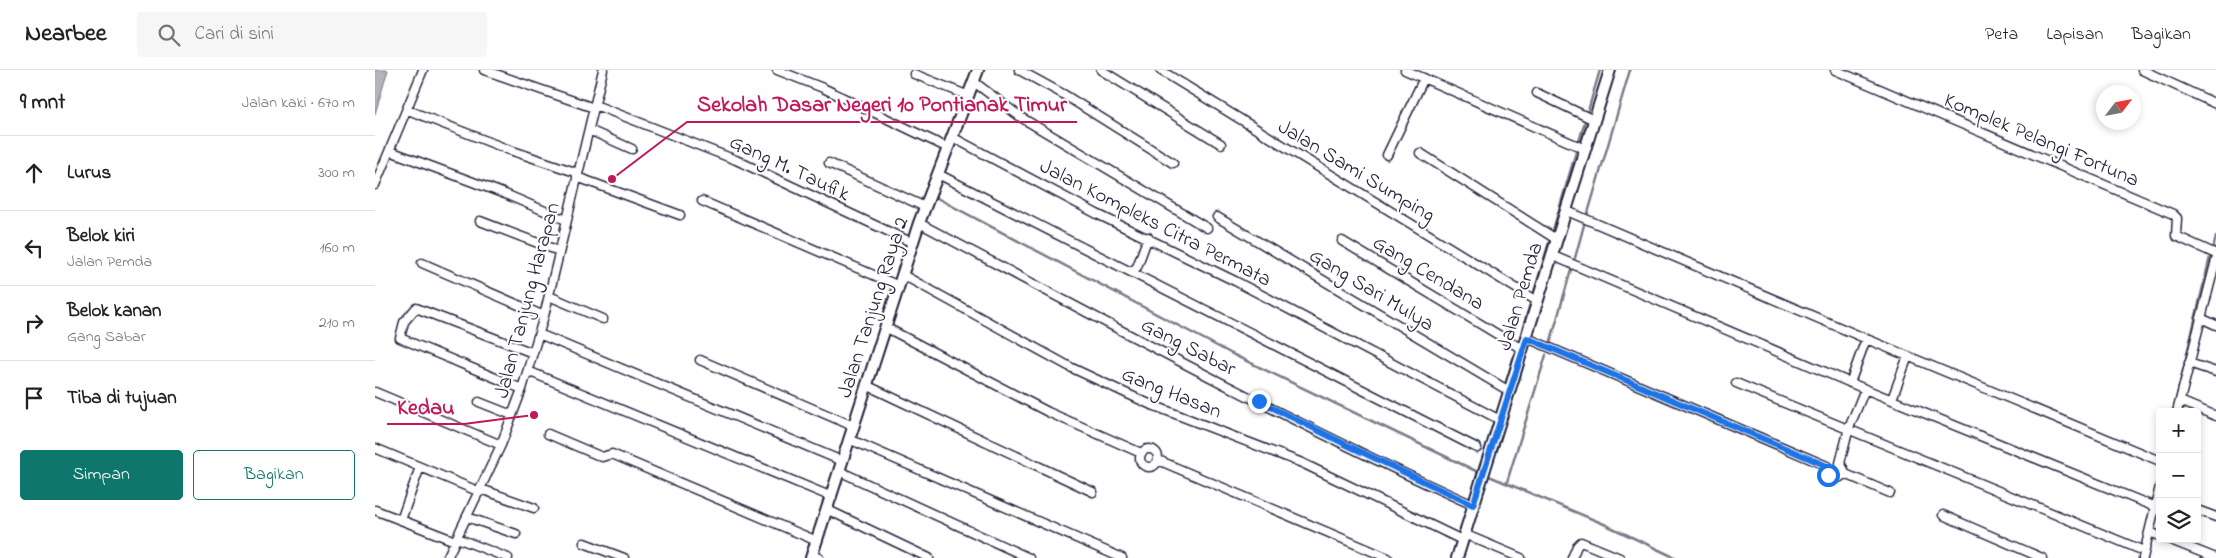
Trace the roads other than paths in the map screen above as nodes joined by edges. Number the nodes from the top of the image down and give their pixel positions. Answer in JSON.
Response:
{"nodes":[{"id":1,"x":423,"y":70,"type":"edge"},
{"id":2,"x":484,"y":70,"type":"edge"},
{"id":3,"x":603,"y":70,"type":"edge"},
{"id":4,"x":777,"y":70,"type":"edge"},
{"id":5,"x":978,"y":70,"type":"edge"},
{"id":6,"x":1019,"y":70,"type":"edge"},
{"id":7,"x":1101,"y":70,"type":"edge"},
{"id":8,"x":1160,"y":70,"type":"edge"},
{"id":9,"x":1405,"y":70,"type":"edge"},
{"id":10,"x":1610,"y":70,"type":"edge"},
{"id":11,"x":1835,"y":70,"type":"edge"},
{"id":12,"x":2142,"y":70,"type":"edge"},
{"id":13,"x":914,"y":74,"type":"dead end"},
{"id":14,"x":1424,"y":78,"type":"junction"},
{"id":15,"x":974,"y":82,"type":"junction"},
{"id":16,"x":1537,"y":93,"type":"dead end"},
{"id":17,"x":969,"y":96,"type":"junction"},
{"id":18,"x":2216,"y":104,"type":"edge"},
{"id":19,"x":595,"y":106,"type":"junction"},
{"id":20,"x":408,"y":110,"type":"junction"},
{"id":21,"x":1594,"y":120,"type":"junction"},
{"id":22,"x":589,"y":130,"type":"junction"},
{"id":23,"x":952,"y":137,"type":"junction"},
{"id":24,"x":1221,"y":144,"type":"dead end"},
{"id":25,"x":1579,"y":146,"type":"junction"},
{"id":26,"x":948,"y":148,"type":"junction"},
{"id":27,"x":632,"y":149,"type":"dead end"},
{"id":28,"x":390,"y":151,"type":"junction"},
{"id":29,"x":1420,"y":153,"type":"dead end"},
{"id":30,"x":1387,"y":155,"type":"dead end"},
{"id":31,"x":829,"y":163,"type":"dead end"},
{"id":32,"x":1173,"y":163,"type":"dead end"},
{"id":33,"x":938,"y":174,"type":"junction"},
{"id":34,"x":577,"y":175,"type":"junction"},
{"id":35,"x":375,"y":185,"type":"edge"},
{"id":36,"x":702,"y":201,"type":"dead end"},
{"id":37,"x":925,"y":207,"type":"junction"},
{"id":38,"x":1567,"y":211,"type":"junction"},
{"id":39,"x":680,"y":215,"type":"dead end"},
{"id":40,"x":1217,"y":217,"type":"dead end"},
{"id":41,"x":566,"y":220,"type":"junction"},
{"id":42,"x":480,"y":221,"type":"dead end"},
{"id":43,"x":919,"y":223,"type":"junction"},
{"id":44,"x":1207,"y":228,"type":"dead end"},
{"id":45,"x":1148,"y":237,"type":"junction"},
{"id":46,"x":1556,"y":239,"type":"junction"},
{"id":47,"x":1342,"y":241,"type":"dead end"},
{"id":48,"x":913,"y":243,"type":"junction"},
{"id":49,"x":559,"y":251,"type":"junction"},
{"id":50,"x":2216,"y":254,"type":"edge"},
{"id":51,"x":1551,"y":255,"type":"junction"},
{"id":52,"x":2216,"y":260,"type":"edge"},
{"id":53,"x":423,"y":263,"type":"dead end"},
{"id":54,"x":1131,"y":272,"type":"junction"},
{"id":55,"x":903,"y":275,"type":"junction"},
{"id":56,"x":2213,"y":280,"type":"edge"},
{"id":57,"x":899,"y":286,"type":"junction"},
{"id":58,"x":549,"y":296,"type":"junction"},
{"id":59,"x":1537,"y":301,"type":"junction"},
{"id":60,"x":544,"y":316,"type":"junction"},
{"id":61,"x":2201,"y":318,"type":"junction"},
{"id":62,"x":603,"y":319,"type":"dead end"},
{"id":63,"x":2216,"y":325,"type":"edge"},
{"id":64,"x":885,"y":327,"type":"junction"},
{"id":65,"x":539,"y":334,"type":"junction"},
{"id":66,"x":1527,"y":338,"type":"junction"},
{"id":67,"x":1866,"y":339,"type":"junction"},
{"id":68,"x":1522,"y":349,"type":"junction"},
{"id":69,"x":533,"y":353,"type":"junction"},
{"id":70,"x":1908,"y":356,"type":"junction"},
{"id":71,"x":700,"y":360,"type":"dead end"},
{"id":72,"x":2189,"y":362,"type":"junction"},
{"id":73,"x":528,"y":371,"type":"junction"},
{"id":74,"x":2216,"y":372,"type":"edge"},
{"id":75,"x":1851,"y":382,"type":"junction"},
{"id":76,"x":1736,"y":383,"type":"dead end"},
{"id":77,"x":866,"y":385,"type":"junction"},
{"id":78,"x":523,"y":389,"type":"junction"},
{"id":79,"x":1865,"y":389,"type":"junction"},
{"id":80,"x":1509,"y":391,"type":"junction"},
{"id":81,"x":375,"y":392,"type":"edge"},
{"id":82,"x":1891,"y":399,"type":"junction"},
{"id":83,"x":2180,"y":401,"type":"junction"},
{"id":84,"x":479,"y":402,"type":"dead end"},
{"id":85,"x":2178,"y":408,"type":"edge"},
{"id":86,"x":512,"y":415,"type":"junction"},
{"id":87,"x":2216,"y":416,"type":"edge"},
{"id":88,"x":1500,"y":420,"type":"junction"},
{"id":89,"x":853,"y":426,"type":"junction"},
{"id":90,"x":1849,"y":428,"type":"junction"},
{"id":91,"x":549,"y":434,"type":"dead end"},
{"id":92,"x":849,"y":439,"type":"junction"},
{"id":93,"x":501,"y":445,"type":"junction"},
{"id":94,"x":375,"y":448,"type":"edge"},
{"id":95,"x":1477,"y":448,"type":"dead end"},
{"id":96,"x":1141,"y":453,"type":"junction"},
{"id":97,"x":2156,"y":459,"type":"edge"},
{"id":98,"x":1158,"y":460,"type":"junction"},
{"id":99,"x":1840,"y":463,"type":"junction"},
{"id":100,"x":841,"y":466,"type":"junction"},
{"id":101,"x":1827,"y":466,"type":"junction"},
{"id":102,"x":420,"y":467,"type":"junction"},
{"id":103,"x":1843,"y":473,"type":"junction"},
{"id":104,"x":480,"y":491,"type":"junction"},
{"id":105,"x":1093,"y":492,"type":"dead end"},
{"id":106,"x":1890,"y":493,"type":"dead end"},
{"id":107,"x":832,"y":497,"type":"junction"},
{"id":108,"x":2158,"y":498,"type":"edge"},
{"id":109,"x":1473,"y":505,"type":"junction"},
{"id":110,"x":2155,"y":507,"type":"junction"},
{"id":111,"x":534,"y":508,"type":"dead end"},
{"id":112,"x":375,"y":510,"type":"edge"},
{"id":113,"x":828,"y":510,"type":"junction"},
{"id":114,"x":2201,"y":511,"type":"edge"},
{"id":115,"x":1943,"y":515,"type":"dead end"},
{"id":116,"x":467,"y":516,"type":"junction"},
{"id":117,"x":2216,"y":517,"type":"edge"},
{"id":118,"x":401,"y":520,"type":"junction"},
{"id":119,"x":2149,"y":532,"type":"junction"},
{"id":120,"x":516,"y":534,"type":"dead end"},
{"id":121,"x":2156,"y":535,"type":"edge"},
{"id":122,"x":1463,"y":537,"type":"junction"},
{"id":123,"x":456,"y":539,"type":"junction"},
{"id":124,"x":817,"y":541,"type":"junction"},
{"id":125,"x":584,"y":543,"type":"dead end"},
{"id":126,"x":2178,"y":543,"type":"edge"},
{"id":127,"x":2144,"y":554,"type":"edge"},
{"id":128,"x":613,"y":556,"type":"edge"},
{"id":129,"x":814,"y":557,"type":"edge"},
{"id":130,"x":447,"y":558,"type":"edge"},
{"id":131,"x":507,"y":558,"type":"edge"},
{"id":132,"x":623,"y":558,"type":"edge"},
{"id":133,"x":929,"y":558,"type":"edge"},
{"id":134,"x":1029,"y":558,"type":"edge"},
{"id":135,"x":1123,"y":558,"type":"edge"},
{"id":136,"x":1388,"y":558,"type":"edge"},
{"id":137,"x":1458,"y":558,"type":"edge"},
{"id":138,"x":1521,"y":558,"type":"edge"},
{"id":139,"x":1572,"y":558,"type":"edge"},
{"id":140,"x":1620,"y":558,"type":"edge"},
{"id":141,"x":2042,"y":558,"type":"edge"},
{"id":142,"x":2216,"y":558,"type":"edge"}],
"edges":[{"from":1,"to":20,"type":"street"},
{"from":2,"to":19,"type":"street","name":"Gang M. Taufik"},
{"from":3,"to":19,"type":"street","name":"Jalan Tanjung Harapan"},
{"from":4,"to":26,"type":"street"},
{"from":5,"to":15,"type":"street","name":"Jalan Tanjung Raya 2"},
{"from":6,"to":32,"type":"street"},
{"from":7,"to":24,"type":"street"},
{"from":8,"to":59,"type":"street","name":"Jalan Sami Sumping"},
{"from":9,"to":14,"type":"street"},
{"from":10,"to":21,"type":"street","name":"Jalan Pemda"},
{"from":11,"to":50,"type":"street","name":"Komplek Pelangi Fortuna"},
{"from":12,"to":18,"type":"street"},
{"from":13,"to":17,"type":"street"},
{"from":14,"to":25,"type":"street"},
{"from":14,"to":30,"type":"street"},
{"from":15,"to":17,"type":"street","name":"Jalan Tanjung Raya 2"},
{"from":15,"to":44,"type":"street"},
{"from":16,"to":21,"type":"street"},
{"from":17,"to":23,"type":"street","name":"Jalan Tanjung Raya 2"},
{"from":19,"to":22,"type":"street","name":"Jalan Tanjung Harapan"},
{"from":19,"to":48,"type":"street","name":"Gang M. Taufik"},
{"from":20,"to":28,"type":"street"},
{"from":20,"to":34,"type":"street"},
{"from":21,"to":25,"type":"street","name":"Jalan Pemda"},
{"from":22,"to":27,"type":"street"},
{"from":22,"to":34,"type":"street","name":"Jalan Tanjung Harapan"},
{"from":23,"to":26,"type":"street","name":"Jalan Tanjung Raya 2"},
{"from":23,"to":45,"type":"street","name":"Jalan Kompleks Citra Permata"},
{"from":25,"to":38,"type":"street","name":"Jalan Pemda"},
{"from":26,"to":33,"type":"street","name":"Jalan Tanjung Raya 2"},
{"from":28,"to":35,"type":"street"},
{"from":28,"to":41,"type":"street"},
{"from":29,"to":46,"type":"street"},
{"from":31,"to":37,"type":"street"},
{"from":33,"to":37,"type":"street","name":"Jalan Tanjung Raya 2"},
{"from":33,"to":54,"type":"street"},
{"from":34,"to":39,"type":"street"},
{"from":34,"to":41,"type":"street","name":"Jalan Tanjung Harapan"},
{"from":36,"to":57,"type":"street"},
{"from":37,"to":43,"type":"street","name":"Jalan Tanjung Raya 2"},
{"from":38,"to":46,"type":"street","name":"Jalan Pemda"},
{"from":38,"to":67,"type":"street"},
{"from":40,"to":80,"type":"street","name":"Gang Sari Mulya"},
{"from":41,"to":49,"type":"street","name":"Jalan Tanjung Harapan"},
{"from":42,"to":49,"type":"street"},
{"from":43,"to":48,"type":"street","name":"Jalan Tanjung Raya 2"},
{"from":43,"to":109,"type":"street","name":"Gang Sabar"},
{"from":45,"to":54,"type":"street"},
{"from":45,"to":88,"type":"street","name":"Jalan Kompleks Citra Permata"},
{"from":46,"to":51,"type":"street","name":"Jalan Pemda"},
{"from":47,"to":68,"type":"street","name":"Gang Cendana"},
{"from":48,"to":55,"type":"street","name":"Jalan Tanjung Raya 2"},
{"from":49,"to":58,"type":"street","name":"Jalan Tanjung Harapan"},
{"from":51,"to":59,"type":"street","name":"Jalan Pemda"},
{"from":51,"to":75,"type":"street"},
{"from":52,"to":56,"type":"street"},
{"from":53,"to":60,"type":"street"},
{"from":54,"to":95,"type":"street"},
{"from":55,"to":57,"type":"street","name":"Jalan Tanjung Raya 2"},
{"from":55,"to":122,"type":"street","name":"Gang Hasan"},
{"from":56,"to":61,"type":"street"},
{"from":57,"to":64,"type":"street","name":"Jalan Tanjung Raya 2"},
{"from":58,"to":60,"type":"street","name":"Jalan Tanjung Harapan"},
{"from":58,"to":62,"type":"street"},
{"from":59,"to":66,"type":"street","name":"Jalan Pemda"},
{"from":60,"to":65,"type":"street","name":"Jalan Tanjung Harapan"},
{"from":61,"to":63,"type":"street"},
{"from":61,"to":72,"type":"street"},
{"from":64,"to":77,"type":"street","name":"Jalan Tanjung Raya 2"},
{"from":64,"to":96,"type":"street"},
{"from":65,"to":69,"type":"street","name":"Jalan Tanjung Harapan"},
{"from":65,"to":100,"type":"street"},
{"from":66,"to":68,"type":"street","name":"Jalan Pemda"},
{"from":66,"to":101,"type":"street"},
{"from":67,"to":70,"type":"street"},
{"from":67,"to":75,"type":"street"},
{"from":68,"to":80,"type":"street","name":"Jalan Pemda"},
{"from":69,"to":73,"type":"street","name":"Jalan Tanjung Harapan"},
{"from":69,"to":78,"type":"street"},
{"from":70,"to":82,"type":"street"},
{"from":70,"to":97,"type":"street"},
{"from":71,"to":89,"type":"street"},
{"from":72,"to":74,"type":"street"},
{"from":72,"to":83,"type":"street"},
{"from":73,"to":78,"type":"street","name":"Jalan Tanjung Harapan"},
{"from":73,"to":107,"type":"street"},
{"from":75,"to":79,"type":"street"},
{"from":76,"to":90,"type":"street"},
{"from":77,"to":89,"type":"street","name":"Jalan Tanjung Raya 2"},
{"from":77,"to":105,"type":"street"},
{"from":78,"to":86,"type":"street","name":"Jalan Tanjung Harapan"},
{"from":79,"to":82,"type":"street"},
{"from":79,"to":90,"type":"street"},
{"from":80,"to":88,"type":"street","name":"Jalan Pemda"},
{"from":81,"to":93,"type":"street"},
{"from":82,"to":110,"type":"street"},
{"from":83,"to":85,"type":"street"},
{"from":83,"to":87,"type":"street"},
{"from":84,"to":86,"type":"street"},
{"from":86,"to":93,"type":"street","name":"Jalan Tanjung Harapan"},
{"from":88,"to":109,"type":"street","name":"Jalan Pemda"},
{"from":89,"to":92,"type":"street","name":"Jalan Tanjung Raya 2"},
{"from":90,"to":99,"type":"street"},
{"from":90,"to":127,"type":"street"},
{"from":91,"to":124,"type":"street"},
{"from":92,"to":100,"type":"street","name":"Jalan Tanjung Raya 2"},
{"from":92,"to":135,"type":"street"},
{"from":93,"to":104,"type":"street","name":"Jalan Tanjung Harapan"},
{"from":94,"to":102,"type":"street"},
{"from":96,"to":98,"type":"street"},
{"from":96,"to":98,"type":"street"},
{"from":98,"to":136,"type":"street"},
{"from":99,"to":101,"type":"street"},
{"from":99,"to":103,"type":"street"},
{"from":100,"to":107,"type":"street","name":"Jalan Tanjung Raya 2"},
{"from":100,"to":134,"type":"street"},
{"from":101,"to":103,"type":"street"},
{"from":102,"to":104,"type":"street"},
{"from":102,"to":118,"type":"street"},
{"from":103,"to":106,"type":"street"},
{"from":104,"to":111,"type":"street"},
{"from":104,"to":116,"type":"street","name":"Jalan Tanjung Harapan"},
{"from":107,"to":113,"type":"street","name":"Jalan Tanjung Raya 2"},
{"from":108,"to":110,"type":"street"},
{"from":109,"to":122,"type":"street","name":"Jalan Pemda"},
{"from":110,"to":119,"type":"street"},
{"from":112,"to":118,"type":"street"},
{"from":113,"to":124,"type":"street","name":"Jalan Tanjung Raya 2"},
{"from":113,"to":133,"type":"street"},
{"from":114,"to":117,"type":"street"},
{"from":115,"to":141,"type":"street"},
{"from":116,"to":120,"type":"street"},
{"from":116,"to":123,"type":"street","name":"Jalan Tanjung Harapan"},
{"from":118,"to":123,"type":"street"},
{"from":119,"to":121,"type":"street"},
{"from":119,"to":127,"type":"street"},
{"from":122,"to":137,"type":"street","name":"Jalan Pemda"},
{"from":122,"to":138,"type":"street","name":"Gang Hasan"},
{"from":123,"to":130,"type":"street","name":"Jalan Tanjung Harapan"},
{"from":123,"to":131,"type":"street"},
{"from":124,"to":129,"type":"street","name":"Jalan Tanjung Raya 2"},
{"from":125,"to":128,"type":"street"},
{"from":126,"to":142,"type":"street"},
{"from":128,"to":132,"type":"street"},
{"from":139,"to":140,"type":"street"}]}
